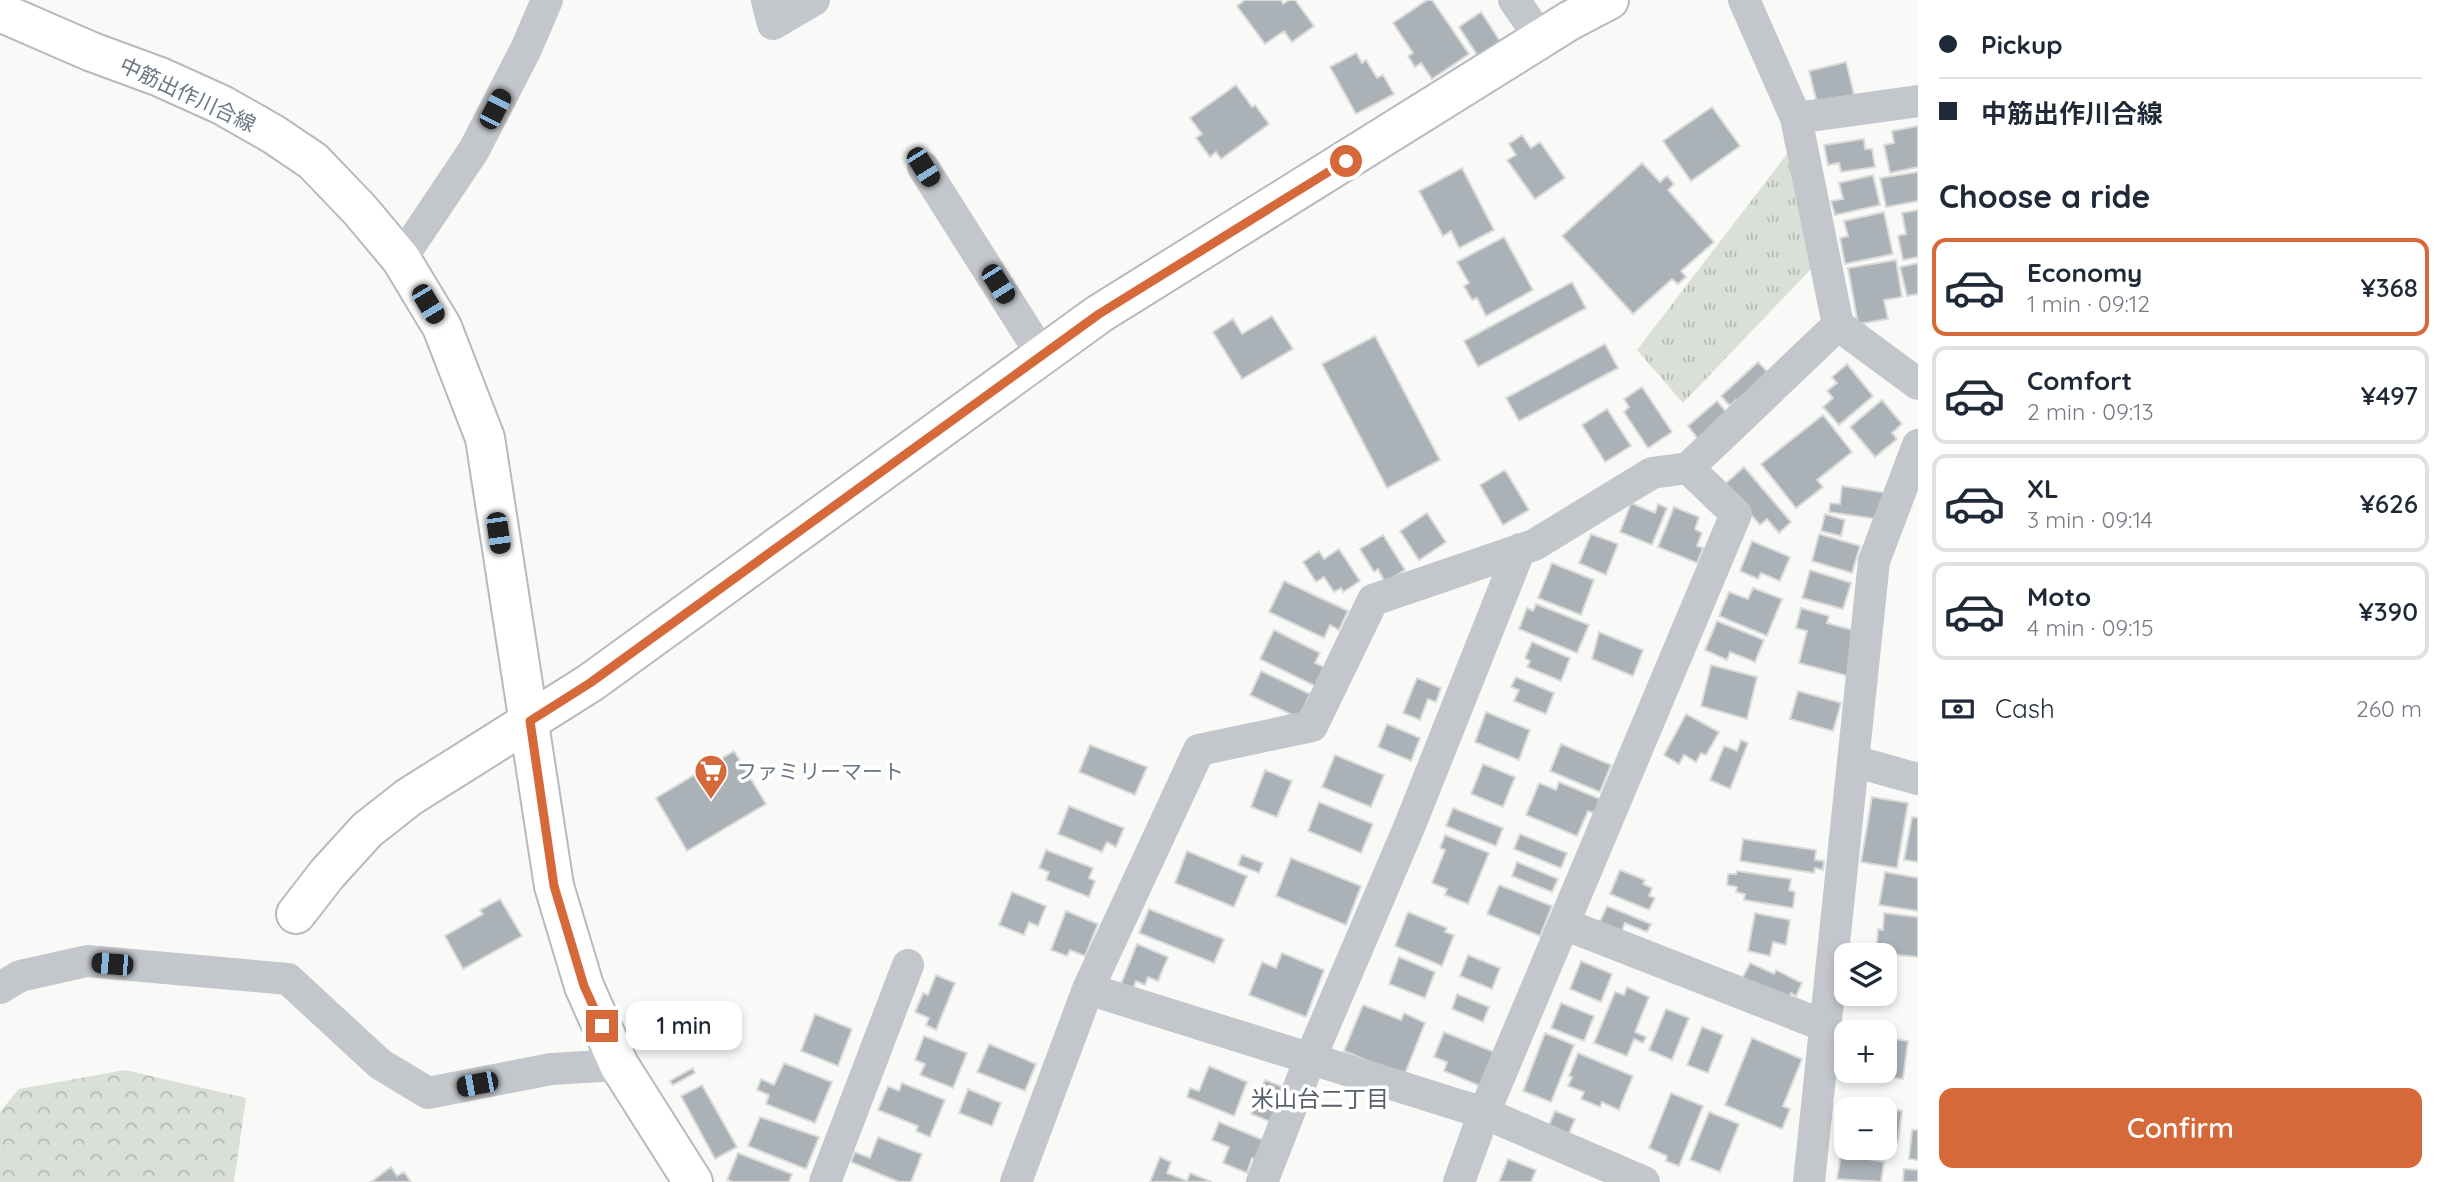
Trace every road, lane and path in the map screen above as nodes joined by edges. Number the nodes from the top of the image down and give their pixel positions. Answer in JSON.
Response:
{"nodes":[{"id":1,"x":766,"y":0,"type":"edge"},
{"id":2,"x":814,"y":0,"type":"edge"},
{"id":3,"x":1514,"y":0,"type":"edge"},
{"id":4,"x":1609,"y":0,"type":"edge"},
{"id":5,"x":1744,"y":0,"type":"edge"},
{"id":6,"x":535,"y":4,"type":"edge"},
{"id":7,"x":10,"y":10,"type":"edge"},
{"id":8,"x":1541,"y":39,"type":"junction"},
{"id":9,"x":1918,"y":101,"type":"edge"},
{"id":10,"x":1796,"y":118,"type":"junction"},
{"id":11,"x":923,"y":167,"type":"dead end"},
{"id":12,"x":401,"y":259,"type":"junction"},
{"id":13,"x":1838,"y":326,"type":"junction"},
{"id":14,"x":1042,"y":355,"type":"junction"},
{"id":15,"x":1918,"y":384,"type":"edge"},
{"id":16,"x":1918,"y":445,"type":"edge"},
{"id":17,"x":1688,"y":468,"type":"junction"},
{"id":18,"x":1520,"y":549,"type":"junction"},
{"id":19,"x":530,"y":721,"type":"junction"},
{"id":20,"x":1853,"y":761,"type":"junction"},
{"id":21,"x":1918,"y":779,"type":"edge"},
{"id":22,"x":296,"y":914,"type":"dead end"},
{"id":23,"x":1564,"y":924,"type":"junction"},
{"id":24,"x":908,"y":965,"type":"dead end"},
{"id":25,"x":0,"y":988,"type":"edge"},
{"id":26,"x":1088,"y":989,"type":"junction"},
{"id":27,"x":1825,"y":1026,"type":"junction"},
{"id":28,"x":1310,"y":1059,"type":"junction"},
{"id":29,"x":619,"y":1065,"type":"junction"},
{"id":30,"x":1484,"y":1113,"type":"junction"},
{"id":31,"x":693,"y":1182,"type":"edge"},
{"id":32,"x":825,"y":1182,"type":"edge"},
{"id":33,"x":1016,"y":1182,"type":"edge"},
{"id":34,"x":1262,"y":1182,"type":"edge"},
{"id":35,"x":1459,"y":1182,"type":"edge"},
{"id":36,"x":1644,"y":1182,"type":"edge"},
{"id":37,"x":1809,"y":1182,"type":"edge"}],
"edges":[{"from":1,"to":2,"type":"street"},
{"from":3,"to":8,"type":"street"},
{"from":4,"to":8,"type":"street"},
{"from":5,"to":10,"type":"street"},
{"from":6,"to":12,"type":"street"},
{"from":7,"to":12,"type":"street","name":"中筋出作川合線"},
{"from":8,"to":14,"type":"street"},
{"from":9,"to":10,"type":"street"},
{"from":10,"to":13,"type":"street"},
{"from":11,"to":14,"type":"street"},
{"from":12,"to":19,"type":"street","name":"中筋出作川合線"},
{"from":13,"to":15,"type":"street"},
{"from":13,"to":17,"type":"street"},
{"from":14,"to":19,"type":"street"},
{"from":16,"to":20,"type":"street"},
{"from":17,"to":18,"type":"street"},
{"from":17,"to":23,"type":"street"},
{"from":18,"to":26,"type":"street"},
{"from":18,"to":28,"type":"street"},
{"from":19,"to":22,"type":"street"},
{"from":19,"to":29,"type":"street","name":"中筋出作川合線"},
{"from":20,"to":21,"type":"street"},
{"from":20,"to":27,"type":"street"},
{"from":23,"to":27,"type":"street"},
{"from":23,"to":30,"type":"street"},
{"from":24,"to":32,"type":"street"},
{"from":25,"to":29,"type":"street"},
{"from":26,"to":28,"type":"street"},
{"from":26,"to":33,"type":"street"},
{"from":27,"to":37,"type":"street"},
{"from":28,"to":30,"type":"street"},
{"from":28,"to":34,"type":"street"},
{"from":29,"to":31,"type":"street","name":"中筋出作川合線"},
{"from":30,"to":35,"type":"street"},
{"from":30,"to":36,"type":"street"}]}
